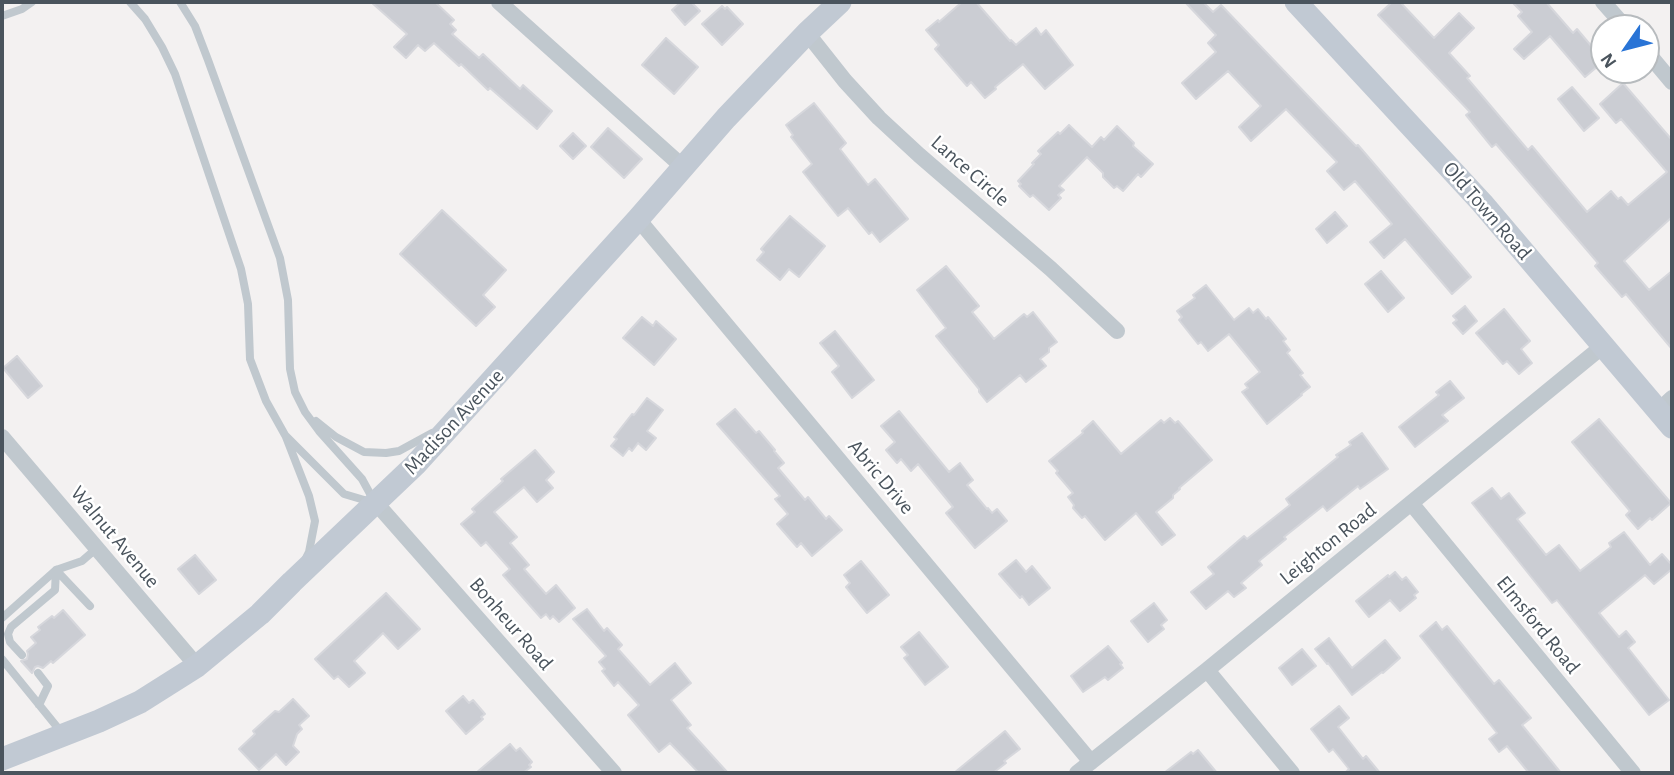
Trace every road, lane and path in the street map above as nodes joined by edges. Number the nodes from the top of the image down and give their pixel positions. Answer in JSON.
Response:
{"nodes":[{"id":1,"x":32,"y":2,"type":"edge"},
{"id":2,"x":130,"y":2,"type":"edge"},
{"id":3,"x":180,"y":2,"type":"edge"},
{"id":4,"x":499,"y":2,"type":"edge"},
{"id":5,"x":840,"y":2,"type":"edge"},
{"id":6,"x":1296,"y":2,"type":"edge"},
{"id":7,"x":2,"y":16,"type":"edge"},
{"id":8,"x":807,"y":33,"type":"junction"},
{"id":9,"x":1660,"y":68,"type":"edge"},
{"id":10,"x":1672,"y":82,"type":"edge"},
{"id":11,"x":683,"y":167,"type":"junction"},
{"id":12,"x":638,"y":219,"type":"junction"},
{"id":13,"x":1117,"y":331,"type":"dead end"},
{"id":14,"x":1603,"y":346,"type":"junction"},
{"id":15,"x":305,"y":412,"type":"junction"},
{"id":16,"x":1668,"y":412,"type":"edge"},
{"id":17,"x":457,"y":420,"type":"junction"},
{"id":18,"x":285,"y":435,"type":"junction"},
{"id":19,"x":2,"y":437,"type":"edge"},
{"id":20,"x":376,"y":503,"type":"junction"},
{"id":21,"x":1411,"y":503,"type":"junction"},
{"id":22,"x":97,"y":548,"type":"junction"},
{"id":23,"x":56,"y":570,"type":"junction"},
{"id":24,"x":292,"y":582,"type":"junction"},
{"id":25,"x":90,"y":606,"type":"dead end"},
{"id":26,"x":2,"y":618,"type":"edge"},
{"id":27,"x":22,"y":654,"type":"dead end"},
{"id":28,"x":2,"y":659,"type":"edge"},
{"id":29,"x":197,"y":666,"type":"junction"},
{"id":30,"x":1208,"y":670,"type":"junction"},
{"id":31,"x":38,"y":673,"type":"dead end"},
{"id":32,"x":39,"y":705,"type":"junction"},
{"id":33,"x":63,"y":735,"type":"junction"},
{"id":34,"x":2,"y":759,"type":"edge"},
{"id":35,"x":1091,"y":762,"type":"junction"},
{"id":36,"x":614,"y":773,"type":"edge"},
{"id":37,"x":1077,"y":773,"type":"edge"},
{"id":38,"x":1292,"y":773,"type":"edge"},
{"id":39,"x":1633,"y":773,"type":"edge"}],
"edges":[{"from":1,"to":7,"type":"lane"},
{"from":2,"to":18,"type":"lane"},
{"from":3,"to":15,"type":"lane"},
{"from":4,"to":11,"type":"street"},
{"from":5,"to":8,"type":"street","name":"Madison Avenue"},
{"from":6,"to":14,"type":"street","name":"Old Town Road"},
{"from":8,"to":11,"type":"street","name":"Madison Avenue"},
{"from":8,"to":13,"type":"street","name":"Lance Circle"},
{"from":9,"to":10,"type":"street"},
{"from":11,"to":12,"type":"street","name":"Madison Avenue"},
{"from":12,"to":17,"type":"street","name":"Madison Avenue"},
{"from":12,"to":35,"type":"street","name":"Abric Drive"},
{"from":14,"to":16,"type":"street","name":"Old Town Road"},
{"from":14,"to":21,"type":"street","name":"Leighton Road"},
{"from":15,"to":17,"type":"lane"},
{"from":15,"to":20,"type":"lane"},
{"from":17,"to":20,"type":"street","name":"Madison Avenue"},
{"from":18,"to":20,"type":"lane"},
{"from":18,"to":24,"type":"lane"},
{"from":19,"to":22,"type":"street","name":"Walnut Avenue"},
{"from":20,"to":24,"type":"street","name":"Madison Avenue"},
{"from":20,"to":36,"type":"street","name":"Bonheur Road"},
{"from":21,"to":30,"type":"street","name":"Leighton Road"},
{"from":21,"to":39,"type":"street","name":"Elmsford Road"},
{"from":22,"to":23,"type":"lane"},
{"from":22,"to":29,"type":"street","name":"Walnut Avenue"},
{"from":23,"to":25,"type":"lane"},
{"from":23,"to":26,"type":"lane"},
{"from":23,"to":27,"type":"lane"},
{"from":24,"to":29,"type":"street","name":"Madison Avenue"},
{"from":28,"to":32,"type":"lane"},
{"from":29,"to":33,"type":"street","name":"Madison Avenue"},
{"from":30,"to":35,"type":"street","name":"Leighton Road"},
{"from":30,"to":38,"type":"street"},
{"from":31,"to":32,"type":"lane"},
{"from":32,"to":33,"type":"lane"},
{"from":33,"to":34,"type":"street","name":"Madison Avenue"},
{"from":35,"to":37,"type":"street","name":"Leighton Road"}]}
